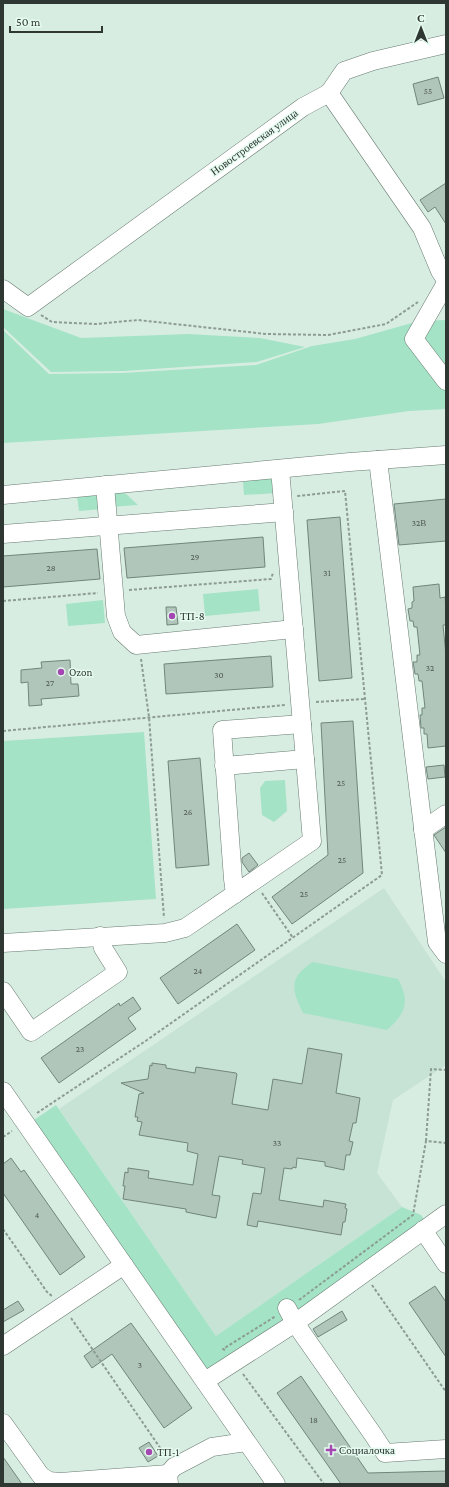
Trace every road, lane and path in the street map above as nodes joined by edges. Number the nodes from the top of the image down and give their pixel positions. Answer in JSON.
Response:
{"nodes":[{"id":1,"x":446,"y":44,"type":"edge"},
{"id":2,"x":329,"y":93,"type":"junction"},
{"id":3,"x":446,"y":280,"type":"edge"},
{"id":4,"x":446,"y":283,"type":"edge"},
{"id":5,"x":3,"y":289,"type":"edge"},
{"id":6,"x":422,"y":299,"type":"dead end"},
{"id":7,"x":28,"y":307,"type":"junction"},
{"id":8,"x":446,"y":381,"type":"edge"},
{"id":9,"x":446,"y":455,"type":"edge"},
{"id":10,"x":378,"y":460,"type":"junction"},
{"id":11,"x":280,"y":469,"type":"junction"},
{"id":12,"x":105,"y":485,"type":"junction"},
{"id":13,"x":3,"y":495,"type":"edge"},
{"id":14,"x":283,"y":504,"type":"junction"},
{"id":15,"x":108,"y":526,"type":"junction"},
{"id":16,"x":3,"y":534,"type":"edge"},
{"id":17,"x":275,"y":569,"type":"dead end"},
{"id":18,"x":114,"y":591,"type":"junction"},
{"id":19,"x":3,"y":601,"type":"edge"},
{"id":20,"x":294,"y":629,"type":"junction"},
{"id":21,"x":136,"y":645,"type":"junction"},
{"id":22,"x":364,"y":700,"type":"junction"},
{"id":23,"x":301,"y":703,"type":"junction"},
{"id":24,"x":149,"y":717,"type":"junction"},
{"id":25,"x":302,"y":724,"type":"junction"},
{"id":26,"x":3,"y":730,"type":"edge"},
{"id":27,"x":305,"y":758,"type":"junction"},
{"id":28,"x":224,"y":766,"type":"junction"},
{"id":29,"x":446,"y":814,"type":"edge"},
{"id":30,"x":423,"y":830,"type":"junction"},
{"id":31,"x":260,"y":890,"type":"dead end"},
{"id":32,"x":235,"y":894,"type":"junction"},
{"id":33,"x":165,"y":933,"type":"junction"},
{"id":34,"x":100,"y":936,"type":"junction"},
{"id":35,"x":293,"y":938,"type":"junction"},
{"id":36,"x":3,"y":943,"type":"edge"},
{"id":37,"x":446,"y":954,"type":"edge"},
{"id":38,"x":3,"y":991,"type":"edge"},
{"id":39,"x":446,"y":1070,"type":"edge"},
{"id":40,"x":3,"y":1091,"type":"edge"},
{"id":41,"x":24,"y":1122,"type":"junction"},
{"id":42,"x":426,"y":1141,"type":"dead end"},
{"id":43,"x":446,"y":1214,"type":"edge"},
{"id":44,"x":3,"y":1229,"type":"edge"},
{"id":45,"x":423,"y":1230,"type":"junction"},
{"id":46,"x":446,"y":1264,"type":"edge"},
{"id":47,"x":124,"y":1265,"type":"junction"},
{"id":48,"x":363,"y":1273,"type":"junction"},
{"id":49,"x":63,"y":1306,"type":"junction"},
{"id":50,"x":291,"y":1316,"type":"junction"},
{"id":51,"x":3,"y":1346,"type":"edge"},
{"id":52,"x":205,"y":1381,"type":"junction"},
{"id":53,"x":446,"y":1392,"type":"edge"},
{"id":54,"x":3,"y":1423,"type":"edge"},
{"id":55,"x":246,"y":1442,"type":"junction"},
{"id":56,"x":446,"y":1449,"type":"edge"},
{"id":57,"x":170,"y":1475,"type":"edge"},
{"id":58,"x":276,"y":1484,"type":"edge"}],
"edges":[{"from":1,"to":2,"type":"street"},
{"from":2,"to":3,"type":"street"},
{"from":2,"to":7,"type":"street","name":"Новостроевская улица"},
{"from":4,"to":8,"type":"street"},
{"from":5,"to":7,"type":"street"},
{"from":6,"to":7,"type":"path"},
{"from":9,"to":10,"type":"street"},
{"from":10,"to":11,"type":"street"},
{"from":10,"to":30,"type":"street"},
{"from":11,"to":12,"type":"street"},
{"from":11,"to":14,"type":"street"},
{"from":12,"to":13,"type":"street"},
{"from":12,"to":15,"type":"street"},
{"from":14,"to":15,"type":"street"},
{"from":14,"to":20,"type":"street"},
{"from":14,"to":22,"type":"path"},
{"from":15,"to":16,"type":"street"},
{"from":15,"to":18,"type":"street"},
{"from":17,"to":18,"type":"path"},
{"from":18,"to":19,"type":"path"},
{"from":18,"to":21,"type":"street"},
{"from":20,"to":21,"type":"street"},
{"from":20,"to":23,"type":"street"},
{"from":21,"to":24,"type":"path"},
{"from":22,"to":23,"type":"path"},
{"from":22,"to":35,"type":"path"},
{"from":23,"to":24,"type":"path"},
{"from":23,"to":25,"type":"street"},
{"from":24,"to":26,"type":"path"},
{"from":24,"to":33,"type":"path"},
{"from":25,"to":27,"type":"street"},
{"from":25,"to":28,"type":"street"},
{"from":27,"to":28,"type":"street"},
{"from":27,"to":32,"type":"street"},
{"from":28,"to":32,"type":"street"},
{"from":29,"to":30,"type":"street"},
{"from":30,"to":37,"type":"street"},
{"from":31,"to":35,"type":"path"},
{"from":32,"to":33,"type":"street"},
{"from":33,"to":34,"type":"street"},
{"from":34,"to":36,"type":"street"},
{"from":34,"to":38,"type":"street"},
{"from":35,"to":41,"type":"path"},
{"from":39,"to":42,"type":"path"},
{"from":40,"to":41,"type":"street"},
{"from":41,"to":47,"type":"street"},
{"from":43,"to":45,"type":"street"},
{"from":44,"to":49,"type":"path"},
{"from":45,"to":46,"type":"street"},
{"from":45,"to":48,"type":"street"},
{"from":47,"to":49,"type":"street"},
{"from":47,"to":52,"type":"street"},
{"from":48,"to":50,"type":"street"},
{"from":48,"to":53,"type":"path"},
{"from":49,"to":51,"type":"street"},
{"from":49,"to":57,"type":"path"},
{"from":50,"to":52,"type":"street"},
{"from":50,"to":56,"type":"street"},
{"from":52,"to":55,"type":"street"},
{"from":54,"to":57,"type":"street"},
{"from":55,"to":57,"type":"street"},
{"from":55,"to":58,"type":"street"}]}
